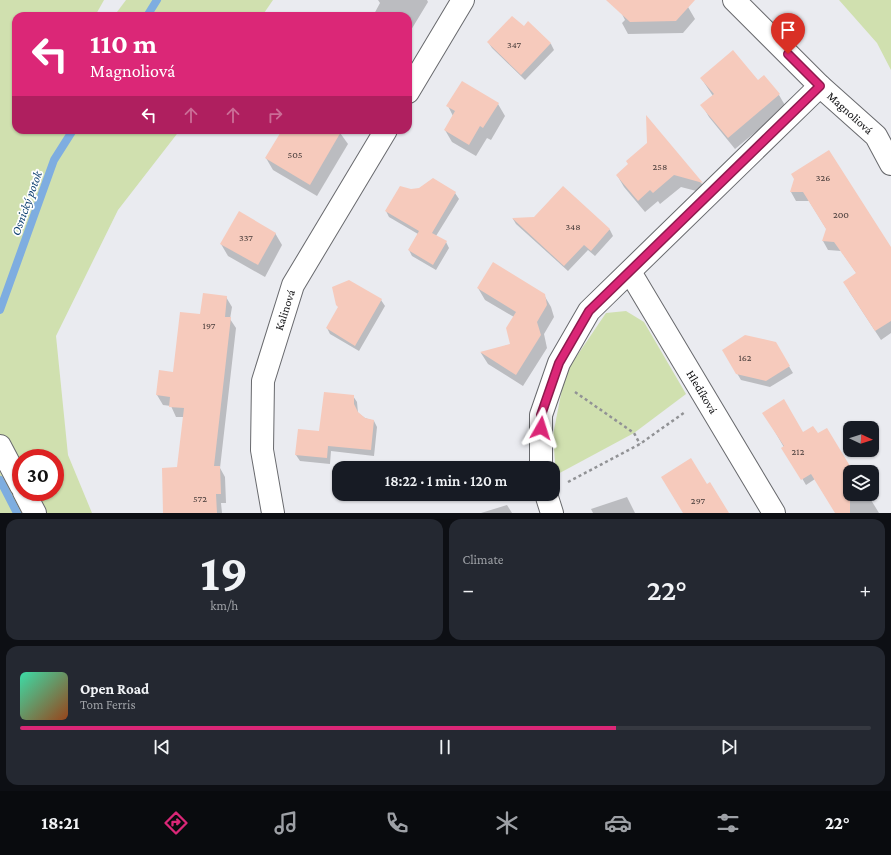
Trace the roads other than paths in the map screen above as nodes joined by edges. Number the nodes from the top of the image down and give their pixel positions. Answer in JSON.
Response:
{"nodes":[{"id":1,"x":463,"y":0,"type":"edge"},
{"id":2,"x":734,"y":0,"type":"edge"},
{"id":3,"x":412,"y":85,"type":"edge"},
{"id":4,"x":820,"y":86,"type":"junction"},
{"id":5,"x":384,"y":134,"type":"edge"},
{"id":6,"x":891,"y":164,"type":"edge"},
{"id":7,"x":630,"y":272,"type":"junction"},
{"id":8,"x":0,"y":446,"type":"edge"},
{"id":9,"x":541,"y":461,"type":"edge"},
{"id":10,"x":12,"y":469,"type":"edge"},
{"id":11,"x":29,"y":501,"type":"edge"},
{"id":12,"x":548,"y":501,"type":"edge"},
{"id":13,"x":35,"y":513,"type":"edge"},
{"id":14,"x":273,"y":513,"type":"edge"},
{"id":15,"x":552,"y":513,"type":"edge"},
{"id":16,"x":774,"y":513,"type":"edge"}],
"edges":[{"from":1,"to":3,"type":"street"},
{"from":2,"to":4,"type":"street","name":"Magnoliová"},
{"from":4,"to":6,"type":"street","name":"Magnoliová"},
{"from":4,"to":7,"type":"street"},
{"from":5,"to":14,"type":"street","name":"Kalinová"},
{"from":7,"to":9,"type":"street"},
{"from":7,"to":16,"type":"street","name":"Hledíková"},
{"from":8,"to":10,"type":"street"},
{"from":11,"to":13,"type":"street"},
{"from":12,"to":15,"type":"street"}]}
